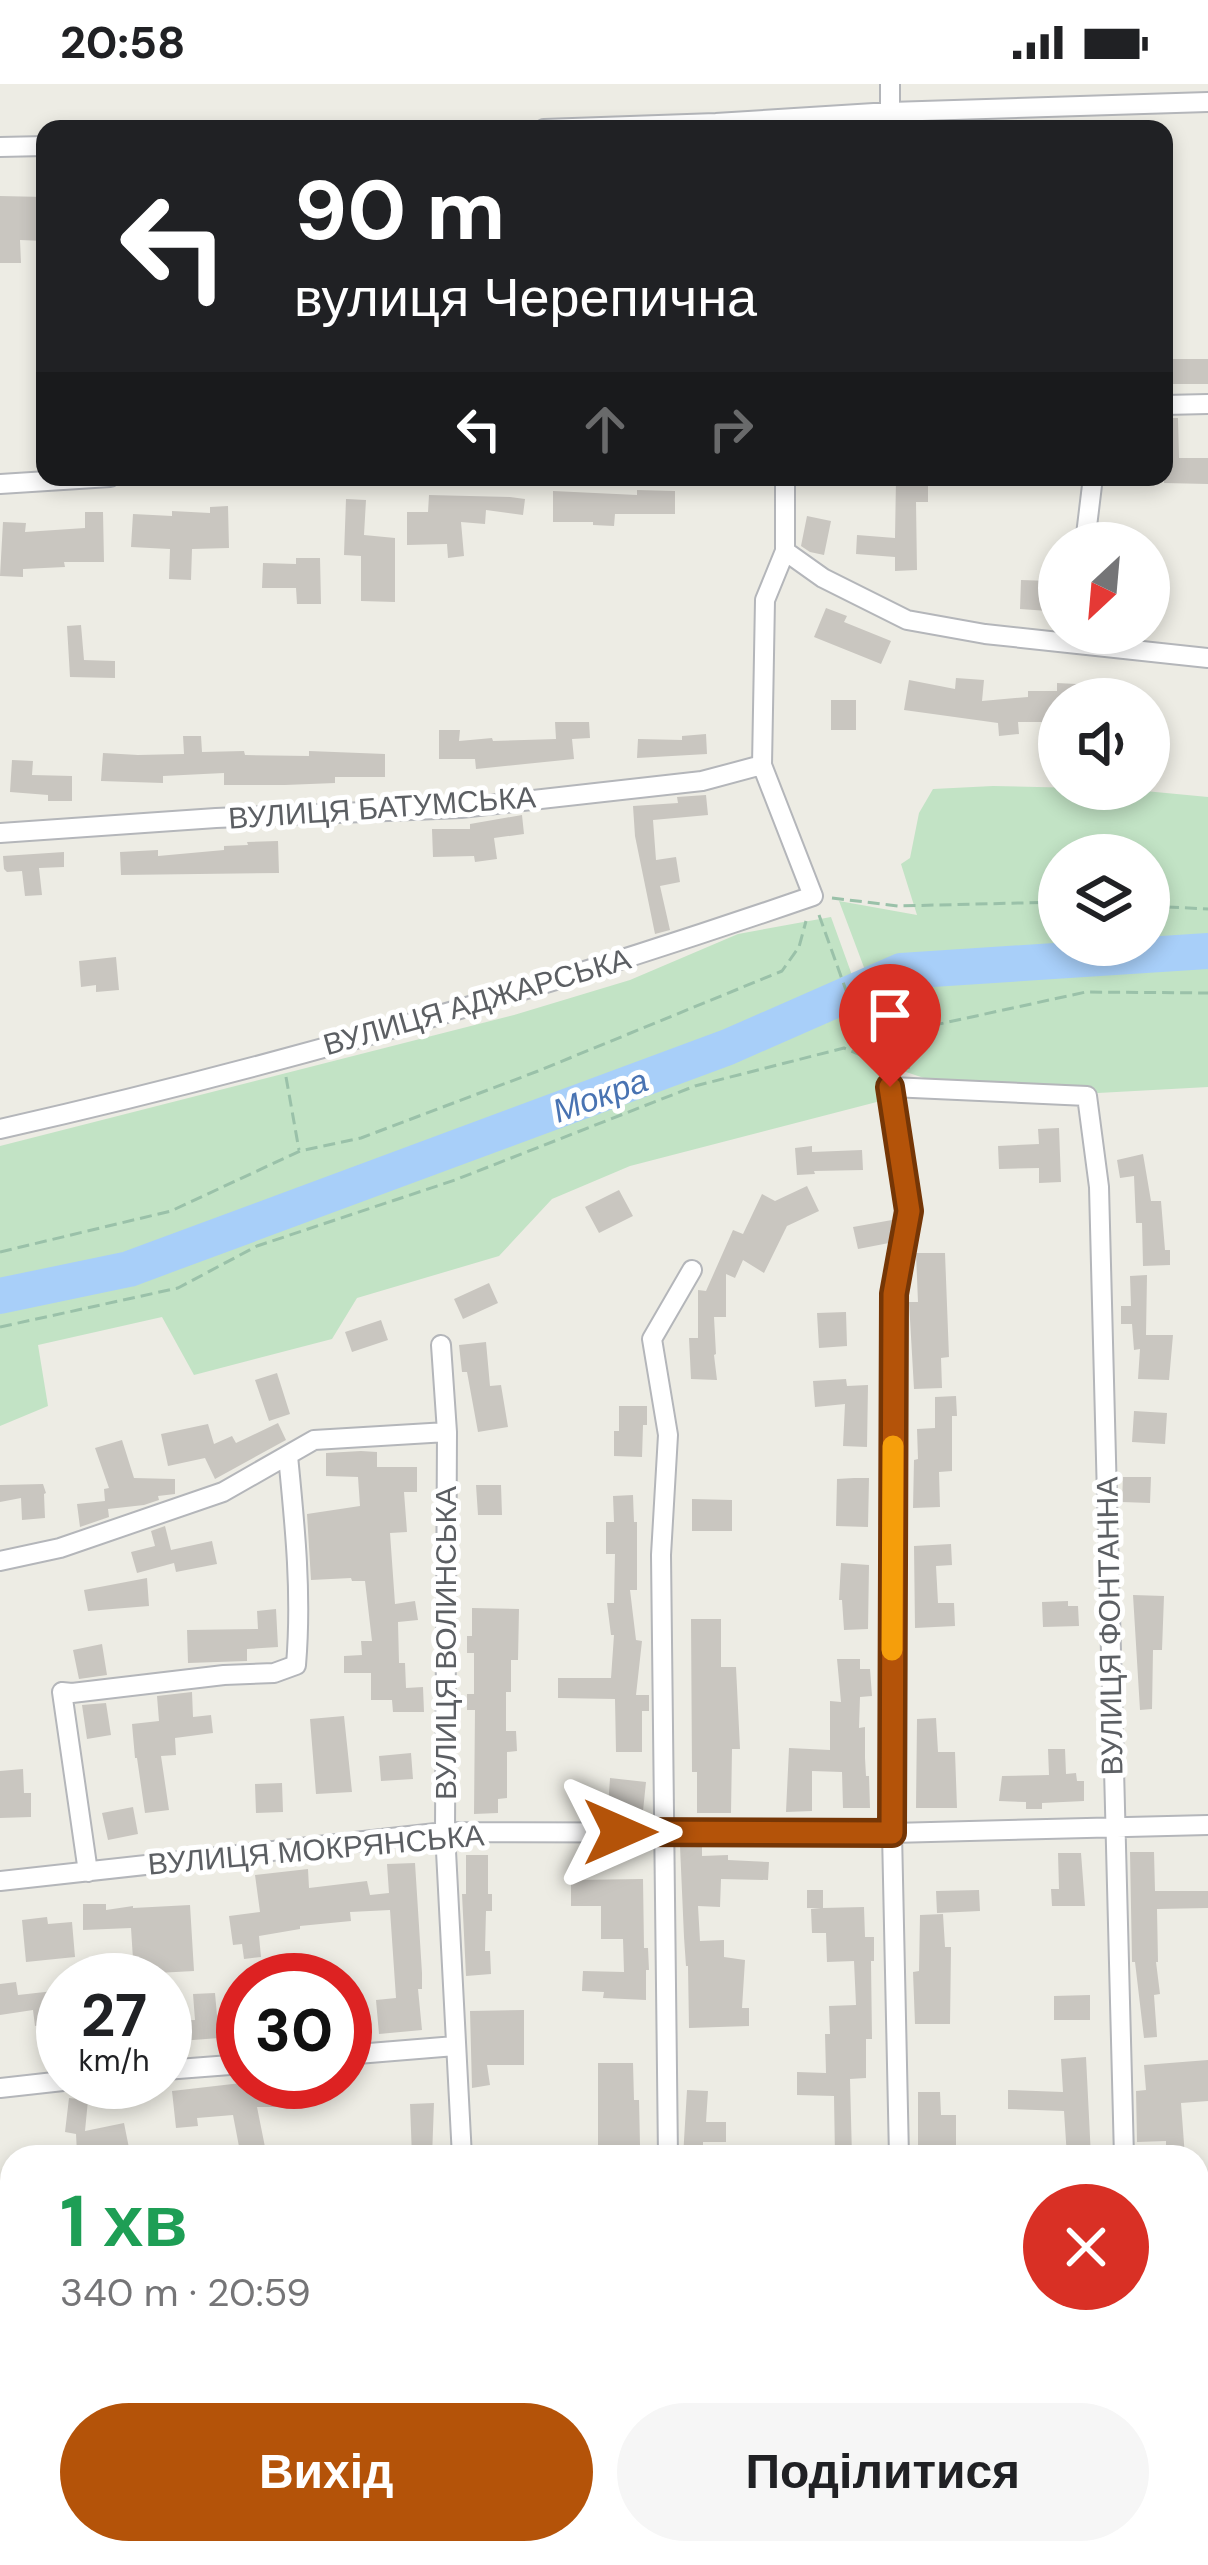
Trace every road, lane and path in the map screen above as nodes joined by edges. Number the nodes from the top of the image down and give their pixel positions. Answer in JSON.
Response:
{"nodes":[{"id":1,"x":890,"y":84,"type":"edge"},
{"id":2,"x":1208,"y":102,"type":"edge"},
{"id":3,"x":890,"y":112,"type":"junction"},
{"id":4,"x":832,"y":120,"type":"edge"},
{"id":5,"x":36,"y":146,"type":"edge"},
{"id":6,"x":0,"y":147,"type":"edge"},
{"id":7,"x":1208,"y":404,"type":"edge"},
{"id":8,"x":1173,"y":405,"type":"edge"},
{"id":9,"x":36,"y":482,"type":"edge"},
{"id":10,"x":0,"y":484,"type":"edge"},
{"id":11,"x":785,"y":486,"type":"edge"},
{"id":12,"x":1092,"y":486,"type":"edge"},
{"id":13,"x":1088,"y":522,"type":"edge"},
{"id":14,"x":785,"y":551,"type":"junction"},
{"id":15,"x":1038,"y":636,"type":"edge"},
{"id":16,"x":1170,"y":652,"type":"edge"},
{"id":17,"x":1208,"y":658,"type":"edge"},
{"id":18,"x":762,"y":765,"type":"junction"},
{"id":19,"x":0,"y":833,"type":"edge"},
{"id":20,"x":813,"y":896,"type":"junction"},
{"id":21,"x":1038,"y":903,"type":"edge"},
{"id":22,"x":1170,"y":907,"type":"edge"},
{"id":23,"x":1208,"y":909,"type":"edge"},
{"id":24,"x":1208,"y":993,"type":"edge"},
{"id":25,"x":282,"y":1058,"type":"junction"},
{"id":26,"x":896,"y":1088,"type":"junction"},
{"id":27,"x":0,"y":1129,"type":"edge"},
{"id":28,"x":300,"y":1151,"type":"junction"},
{"id":29,"x":0,"y":1252,"type":"edge"},
{"id":30,"x":692,"y":1270,"type":"dead end"},
{"id":31,"x":0,"y":1327,"type":"edge"},
{"id":32,"x":441,"y":1345,"type":"dead end"},
{"id":33,"x":447,"y":1432,"type":"junction"},
{"id":34,"x":287,"y":1456,"type":"junction"},
{"id":35,"x":0,"y":1561,"type":"edge"},
{"id":36,"x":1208,"y":1825,"type":"edge"},
{"id":37,"x":1115,"y":1828,"type":"junction"},
{"id":38,"x":445,"y":1832,"type":"junction"},
{"id":39,"x":664,"y":1833,"type":"junction"},
{"id":40,"x":892,"y":1833,"type":"junction"},
{"id":41,"x":88,"y":1872,"type":"junction"},
{"id":42,"x":0,"y":1881,"type":"edge"},
{"id":43,"x":455,"y":2046,"type":"junction"},
{"id":44,"x":372,"y":2053,"type":"edge"},
{"id":45,"x":36,"y":2084,"type":"edge"},
{"id":46,"x":0,"y":2088,"type":"edge"},
{"id":47,"x":461,"y":2145,"type":"edge"},
{"id":48,"x":668,"y":2145,"type":"edge"},
{"id":49,"x":899,"y":2145,"type":"edge"},
{"id":50,"x":1124,"y":2145,"type":"edge"}],
"edges":[{"from":1,"to":3,"type":"street"},
{"from":2,"to":3,"type":"street"},
{"from":3,"to":4,"type":"street"},
{"from":5,"to":6,"type":"street"},
{"from":7,"to":8,"type":"street"},
{"from":9,"to":10,"type":"street"},
{"from":11,"to":14,"type":"street"},
{"from":12,"to":13,"type":"street"},
{"from":14,"to":15,"type":"street"},
{"from":14,"to":18,"type":"street"},
{"from":16,"to":17,"type":"street"},
{"from":18,"to":19,"type":"street","name":"ВУЛИЦЯ БАТУМСЬКА"},
{"from":18,"to":20,"type":"street"},
{"from":20,"to":21,"type":"path"},
{"from":20,"to":25,"type":"street","name":"ВУЛИЦЯ АДЖАРСЬКА"},
{"from":20,"to":26,"type":"path"},
{"from":20,"to":28,"type":"path"},
{"from":22,"to":23,"type":"path"},
{"from":24,"to":26,"type":"path"},
{"from":25,"to":27,"type":"street","name":"ВУЛИЦЯ АДЖАРСЬКА"},
{"from":25,"to":28,"type":"path"},
{"from":26,"to":31,"type":"path"},
{"from":26,"to":37,"type":"street","name":"ВУЛИЦЯ ФОНТАННА"},
{"from":26,"to":40,"type":"street"},
{"from":28,"to":29,"type":"path"},
{"from":30,"to":39,"type":"street"},
{"from":32,"to":33,"type":"street","name":"ВУЛИЦЯ ВОЛИНСЬКА"},
{"from":33,"to":34,"type":"street"},
{"from":33,"to":38,"type":"street","name":"ВУЛИЦЯ ВОЛИНСЬКА"},
{"from":34,"to":35,"type":"street"},
{"from":34,"to":41,"type":"street"},
{"from":36,"to":37,"type":"street","name":"ВУЛИЦЯ МОКРЯНСЬКА"},
{"from":37,"to":40,"type":"street","name":"ВУЛИЦЯ МОКРЯНСЬКА"},
{"from":37,"to":50,"type":"street","name":"ВУЛИЦЯ ФОНТАННА"},
{"from":38,"to":39,"type":"street","name":"ВУЛИЦЯ МОКРЯНСЬКА"},
{"from":38,"to":41,"type":"street","name":"ВУЛИЦЯ МОКРЯНСЬКА"},
{"from":38,"to":43,"type":"street","name":"ВУЛИЦЯ ВОЛИНСЬКА"},
{"from":39,"to":40,"type":"street","name":"ВУЛИЦЯ МОКРЯНСЬКА"},
{"from":39,"to":48,"type":"street"},
{"from":40,"to":49,"type":"street"},
{"from":41,"to":42,"type":"street","name":"ВУЛИЦЯ МОКРЯНСЬКА"},
{"from":43,"to":44,"type":"street"},
{"from":43,"to":47,"type":"street","name":"ВУЛИЦЯ ВОЛИНСЬКА"},
{"from":45,"to":46,"type":"street"}]}
